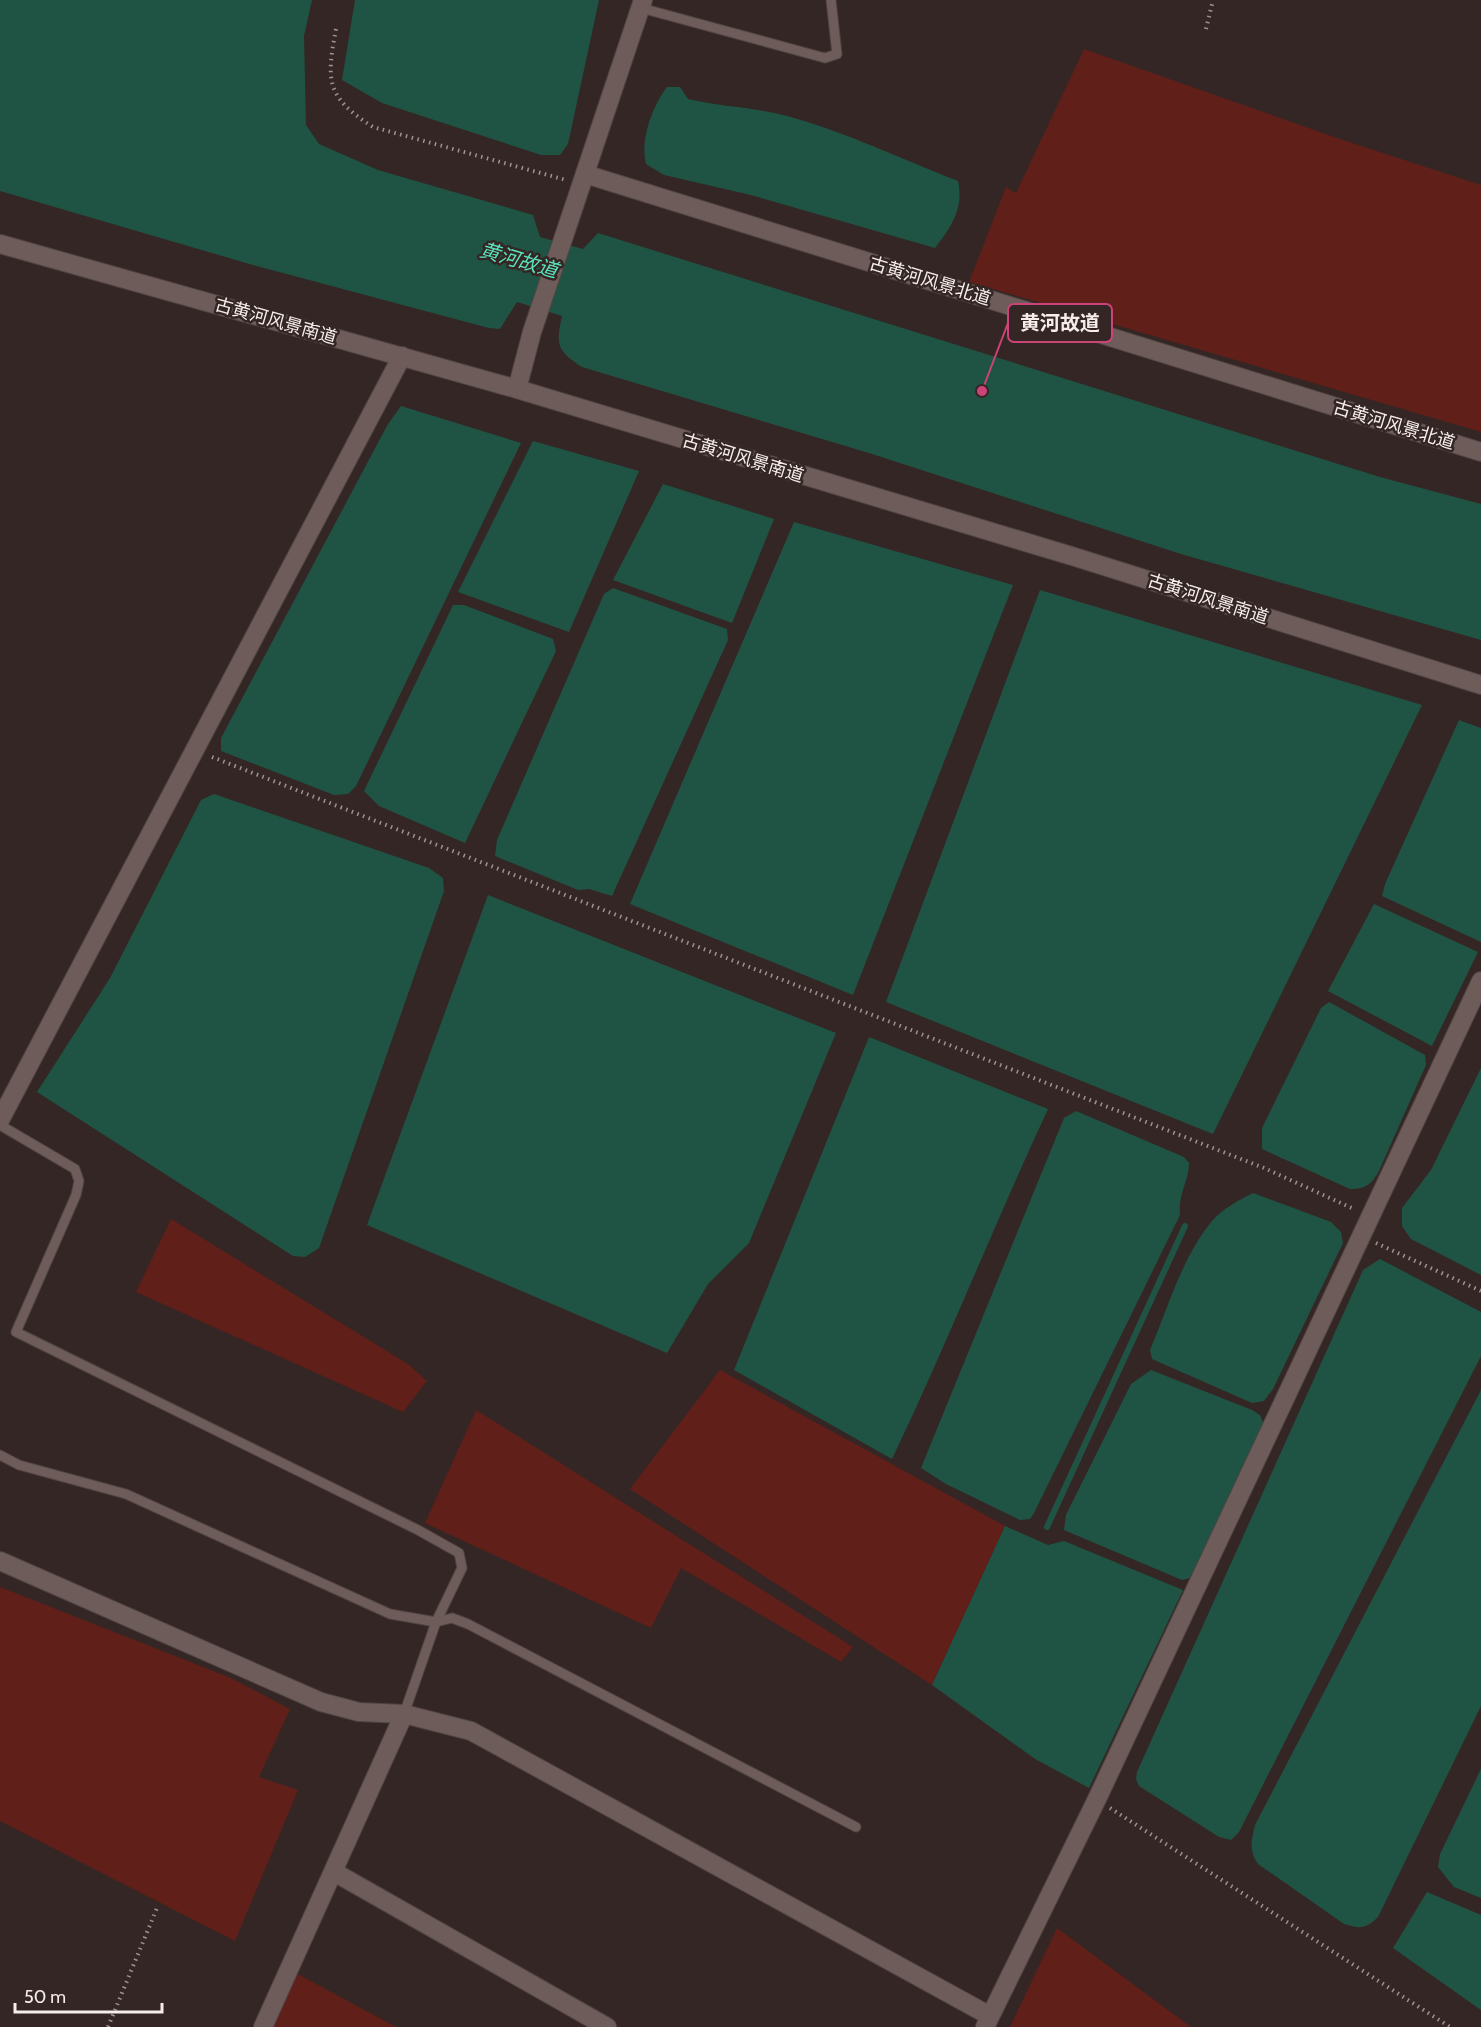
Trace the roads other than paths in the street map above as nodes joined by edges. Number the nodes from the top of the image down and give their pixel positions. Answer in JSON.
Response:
{"nodes":[{"id":1,"x":831,"y":0,"type":"edge"},
{"id":2,"x":642,"y":4,"type":"edge"},
{"id":3,"x":581,"y":184,"type":"junction"},
{"id":4,"x":0,"y":244,"type":"edge"},
{"id":5,"x":402,"y":356,"type":"junction"},
{"id":6,"x":517,"y":389,"type":"junction"},
{"id":7,"x":1481,"y":452,"type":"edge"},
{"id":8,"x":1481,"y":685,"type":"edge"},
{"id":9,"x":1481,"y":981,"type":"edge"},
{"id":10,"x":0,"y":1120,"type":"edge"},
{"id":11,"x":0,"y":1125,"type":"edge"},
{"id":12,"x":0,"y":1455,"type":"edge"},
{"id":13,"x":0,"y":1561,"type":"edge"},
{"id":14,"x":436,"y":1622,"type":"junction"},
{"id":15,"x":404,"y":1714,"type":"junction"},
{"id":16,"x":856,"y":1827,"type":"dead end"},
{"id":17,"x":334,"y":1872,"type":"junction"},
{"id":18,"x":988,"y":2022,"type":"edge"},
{"id":19,"x":263,"y":2027,"type":"edge"},
{"id":20,"x":607,"y":2027,"type":"edge"}],
"edges":[{"from":1,"to":2,"type":"lane"},
{"from":2,"to":3,"type":"street"},
{"from":3,"to":6,"type":"street"},
{"from":3,"to":7,"type":"street","name":"古黄河风景北道"},
{"from":4,"to":5,"type":"street","name":"古黄河风景南道"},
{"from":5,"to":6,"type":"street","name":"古黄河风景南道"},
{"from":5,"to":10,"type":"street"},
{"from":6,"to":8,"type":"street","name":"古黄河风景南道"},
{"from":9,"to":18,"type":"street"},
{"from":11,"to":14,"type":"lane"},
{"from":12,"to":14,"type":"lane"},
{"from":13,"to":15,"type":"street"},
{"from":14,"to":15,"type":"lane"},
{"from":14,"to":16,"type":"lane"},
{"from":15,"to":17,"type":"street"},
{"from":15,"to":18,"type":"street"},
{"from":17,"to":19,"type":"street"},
{"from":17,"to":20,"type":"street"}]}
